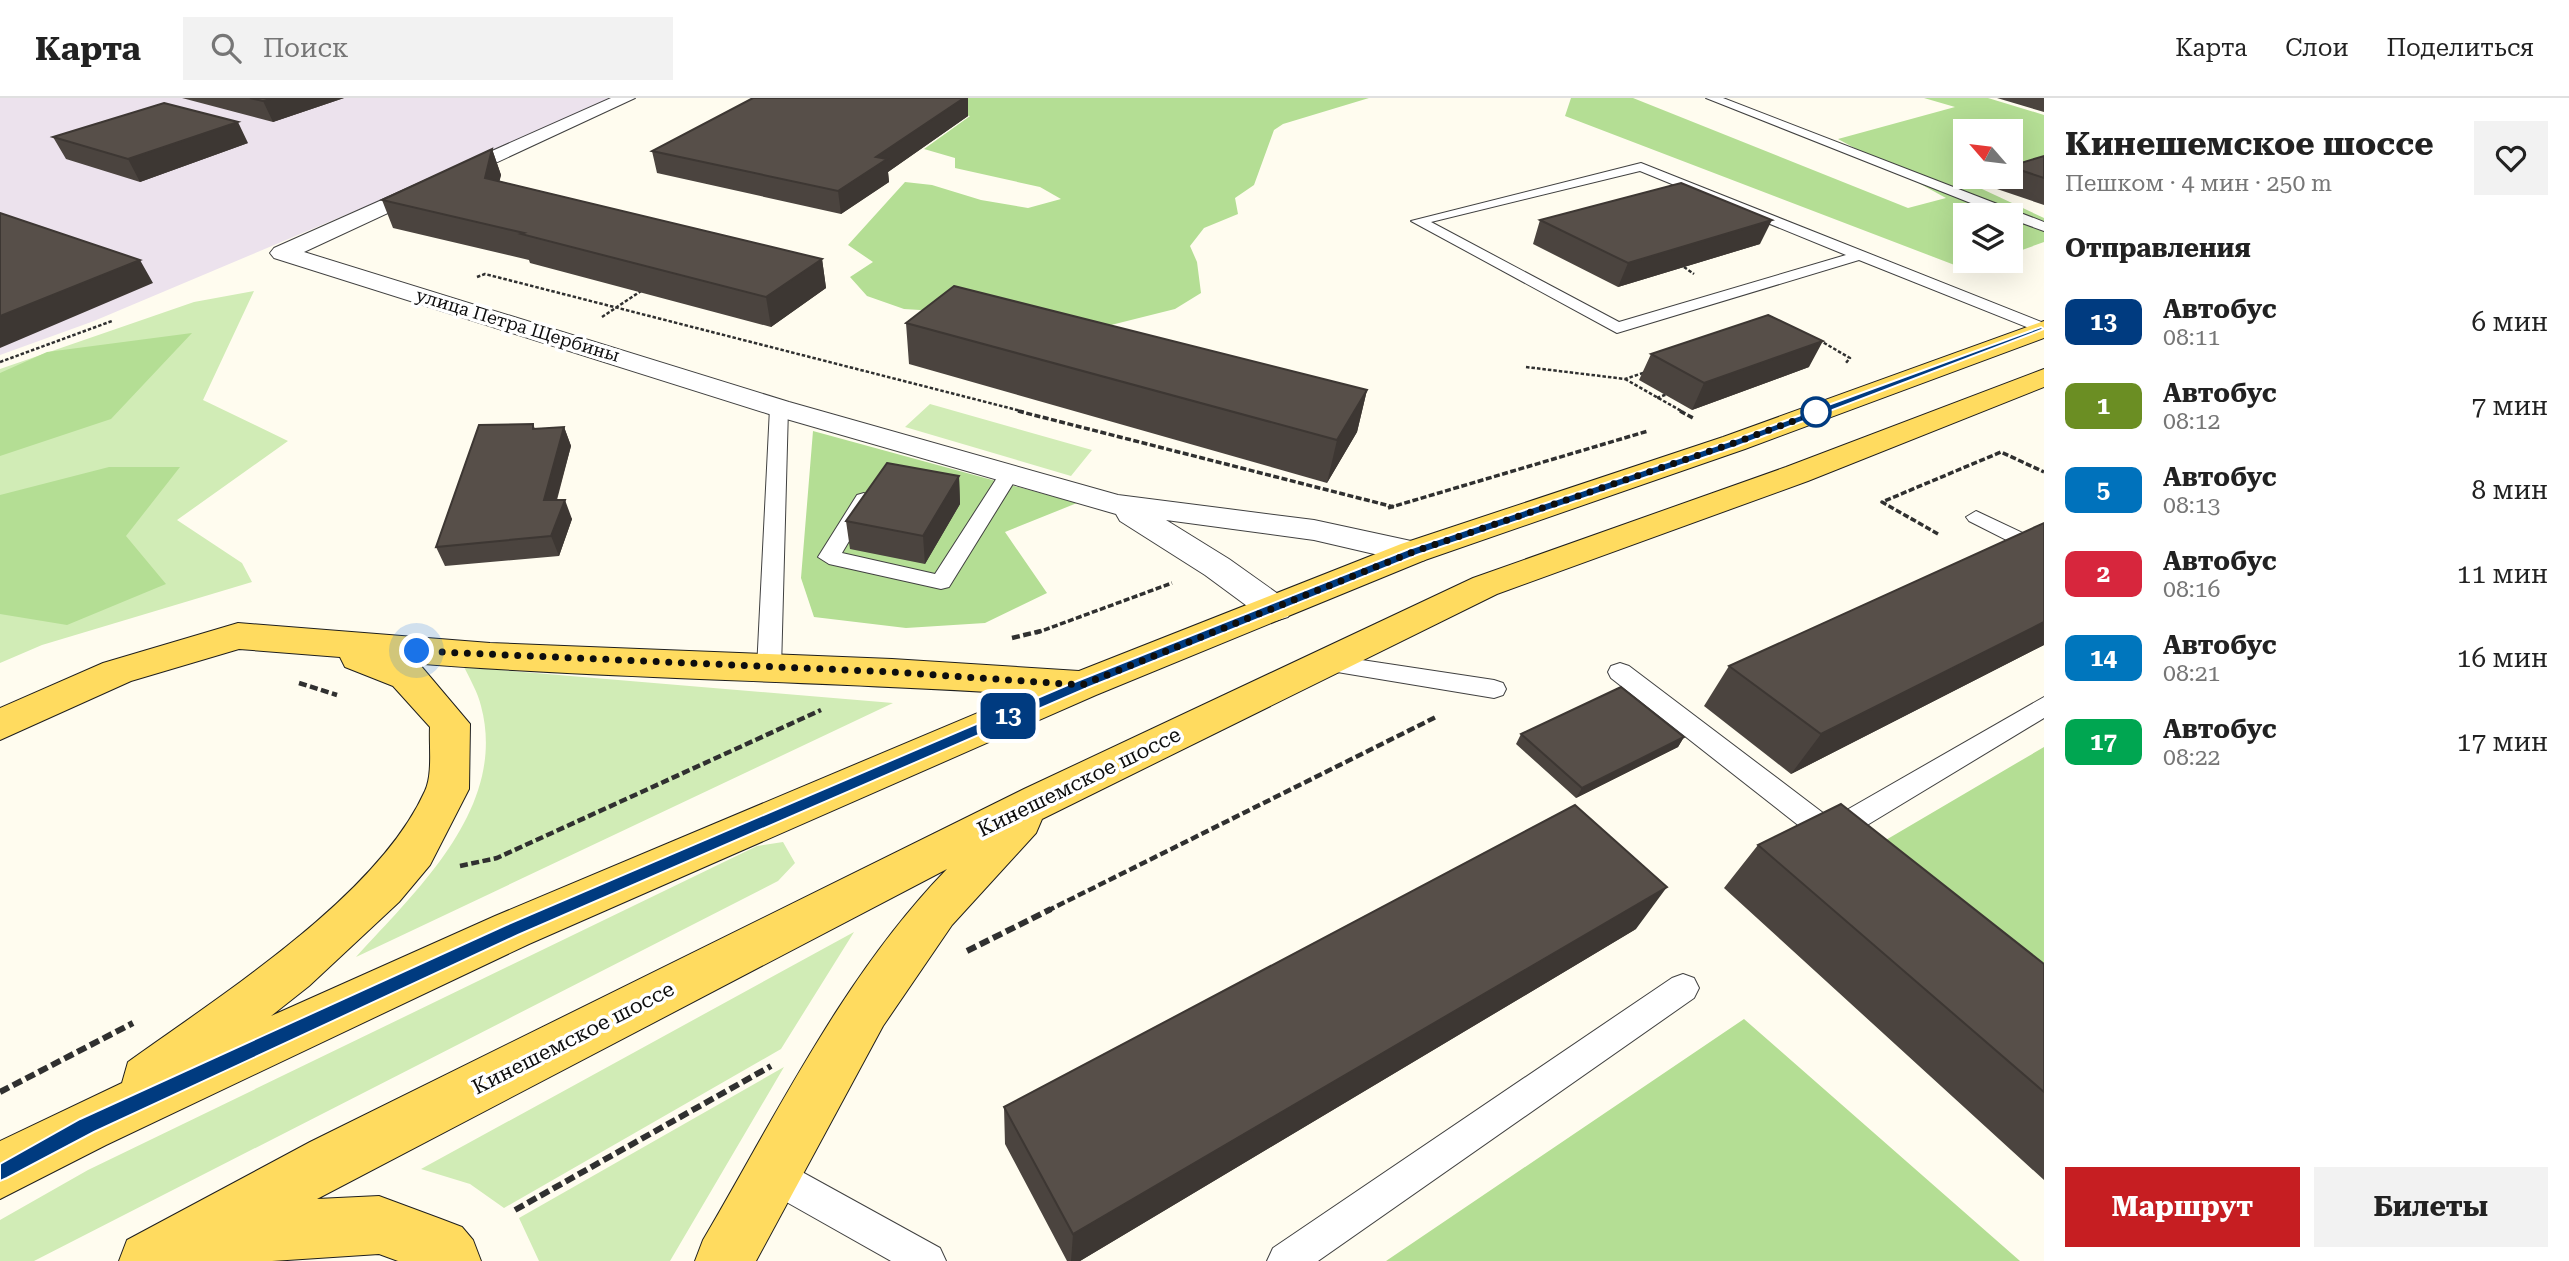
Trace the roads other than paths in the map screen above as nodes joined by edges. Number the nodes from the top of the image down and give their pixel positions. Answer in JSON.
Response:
{"nodes":[{"id":1,"x":626,"y":98,"type":"edge"},
{"id":2,"x":1712,"y":98,"type":"edge"},
{"id":3,"x":2044,"y":227,"type":"edge"},
{"id":4,"x":1857,"y":256,"type":"junction"},
{"id":5,"x":2044,"y":329,"type":"edge"},
{"id":6,"x":2044,"y":377,"type":"edge"},
{"id":7,"x":779,"y":408,"type":"junction"},
{"id":8,"x":1009,"y":474,"type":"junction"},
{"id":9,"x":877,"y":479,"type":"edge"},
{"id":10,"x":1115,"y":504,"type":"junction"},
{"id":11,"x":1976,"y":517,"type":"dead end"},
{"id":12,"x":1413,"y":552,"type":"junction"},
{"id":13,"x":2044,"y":552,"type":"edge"},
{"id":14,"x":1275,"y":608,"type":"junction"},
{"id":15,"x":320,"y":644,"type":"junction"},
{"id":16,"x":1322,"y":662,"type":"junction"},
{"id":17,"x":769,"y":668,"type":"junction"},
{"id":18,"x":1620,"y":672,"type":"dead end"},
{"id":19,"x":1082,"y":685,"type":"junction"},
{"id":20,"x":1494,"y":689,"type":"road end"},
{"id":21,"x":2044,"y":706,"type":"edge"},
{"id":22,"x":0,"y":725,"type":"edge"},
{"id":23,"x":1040,"y":801,"type":"junction"},
{"id":24,"x":1830,"y":834,"type":"junction"},
{"id":25,"x":1862,"y":860,"type":"edge"},
{"id":26,"x":1684,"y":988,"type":"dead end"},
{"id":27,"x":87,"y":1126,"type":"junction"},
{"id":28,"x":0,"y":1171,"type":"edge"},
{"id":29,"x":773,"y":1174,"type":"junction"},
{"id":30,"x":1300,"y":1257,"type":"edge"},
{"id":31,"x":148,"y":1261,"type":"edge"},
{"id":32,"x":204,"y":1261,"type":"edge"},
{"id":33,"x":452,"y":1261,"type":"edge"},
{"id":34,"x":724,"y":1261,"type":"edge"},
{"id":35,"x":927,"y":1261,"type":"edge"}],
"edges":[{"from":1,"to":7,"type":"street","name":"улица Петра Щербины"},
{"from":2,"to":3,"type":"lane"},
{"from":4,"to":4,"type":"lane"},
{"from":4,"to":5,"type":"lane"},
{"from":5,"to":12,"type":"main road"},
{"from":6,"to":16,"type":"main road","name":"Кинешемское шоссе"},
{"from":7,"to":8,"type":"street","name":"улица Петра Щербины"},
{"from":7,"to":17,"type":"lane"},
{"from":8,"to":9,"type":"lane"},
{"from":8,"to":10,"type":"street","name":"улица Петра Щербины"},
{"from":10,"to":12,"type":"street","name":"улица Петра Щербины"},
{"from":10,"to":14,"type":"street","name":"улица Петра Щербины"},
{"from":11,"to":13,"type":"lane"},
{"from":12,"to":14,"type":"main road"},
{"from":14,"to":19,"type":"main road"},
{"from":15,"to":17,"type":"main road"},
{"from":15,"to":22,"type":"main road"},
{"from":15,"to":27,"type":"main road"},
{"from":16,"to":20,"type":"lane"},
{"from":16,"to":23,"type":"main road","name":"Кинешемское шоссе"},
{"from":17,"to":19,"type":"main road"},
{"from":18,"to":24,"type":"lane"},
{"from":19,"to":27,"type":"main road"},
{"from":21,"to":24,"type":"lane"},
{"from":23,"to":29,"type":"main road"},
{"from":23,"to":31,"type":"main road","name":"Кинешемское шоссе"},
{"from":24,"to":25,"type":"lane"},
{"from":26,"to":30,"type":"lane"},
{"from":27,"to":28,"type":"main road"},
{"from":29,"to":34,"type":"main road"},
{"from":29,"to":35,"type":"lane"},
{"from":32,"to":33,"type":"main road"}]}
